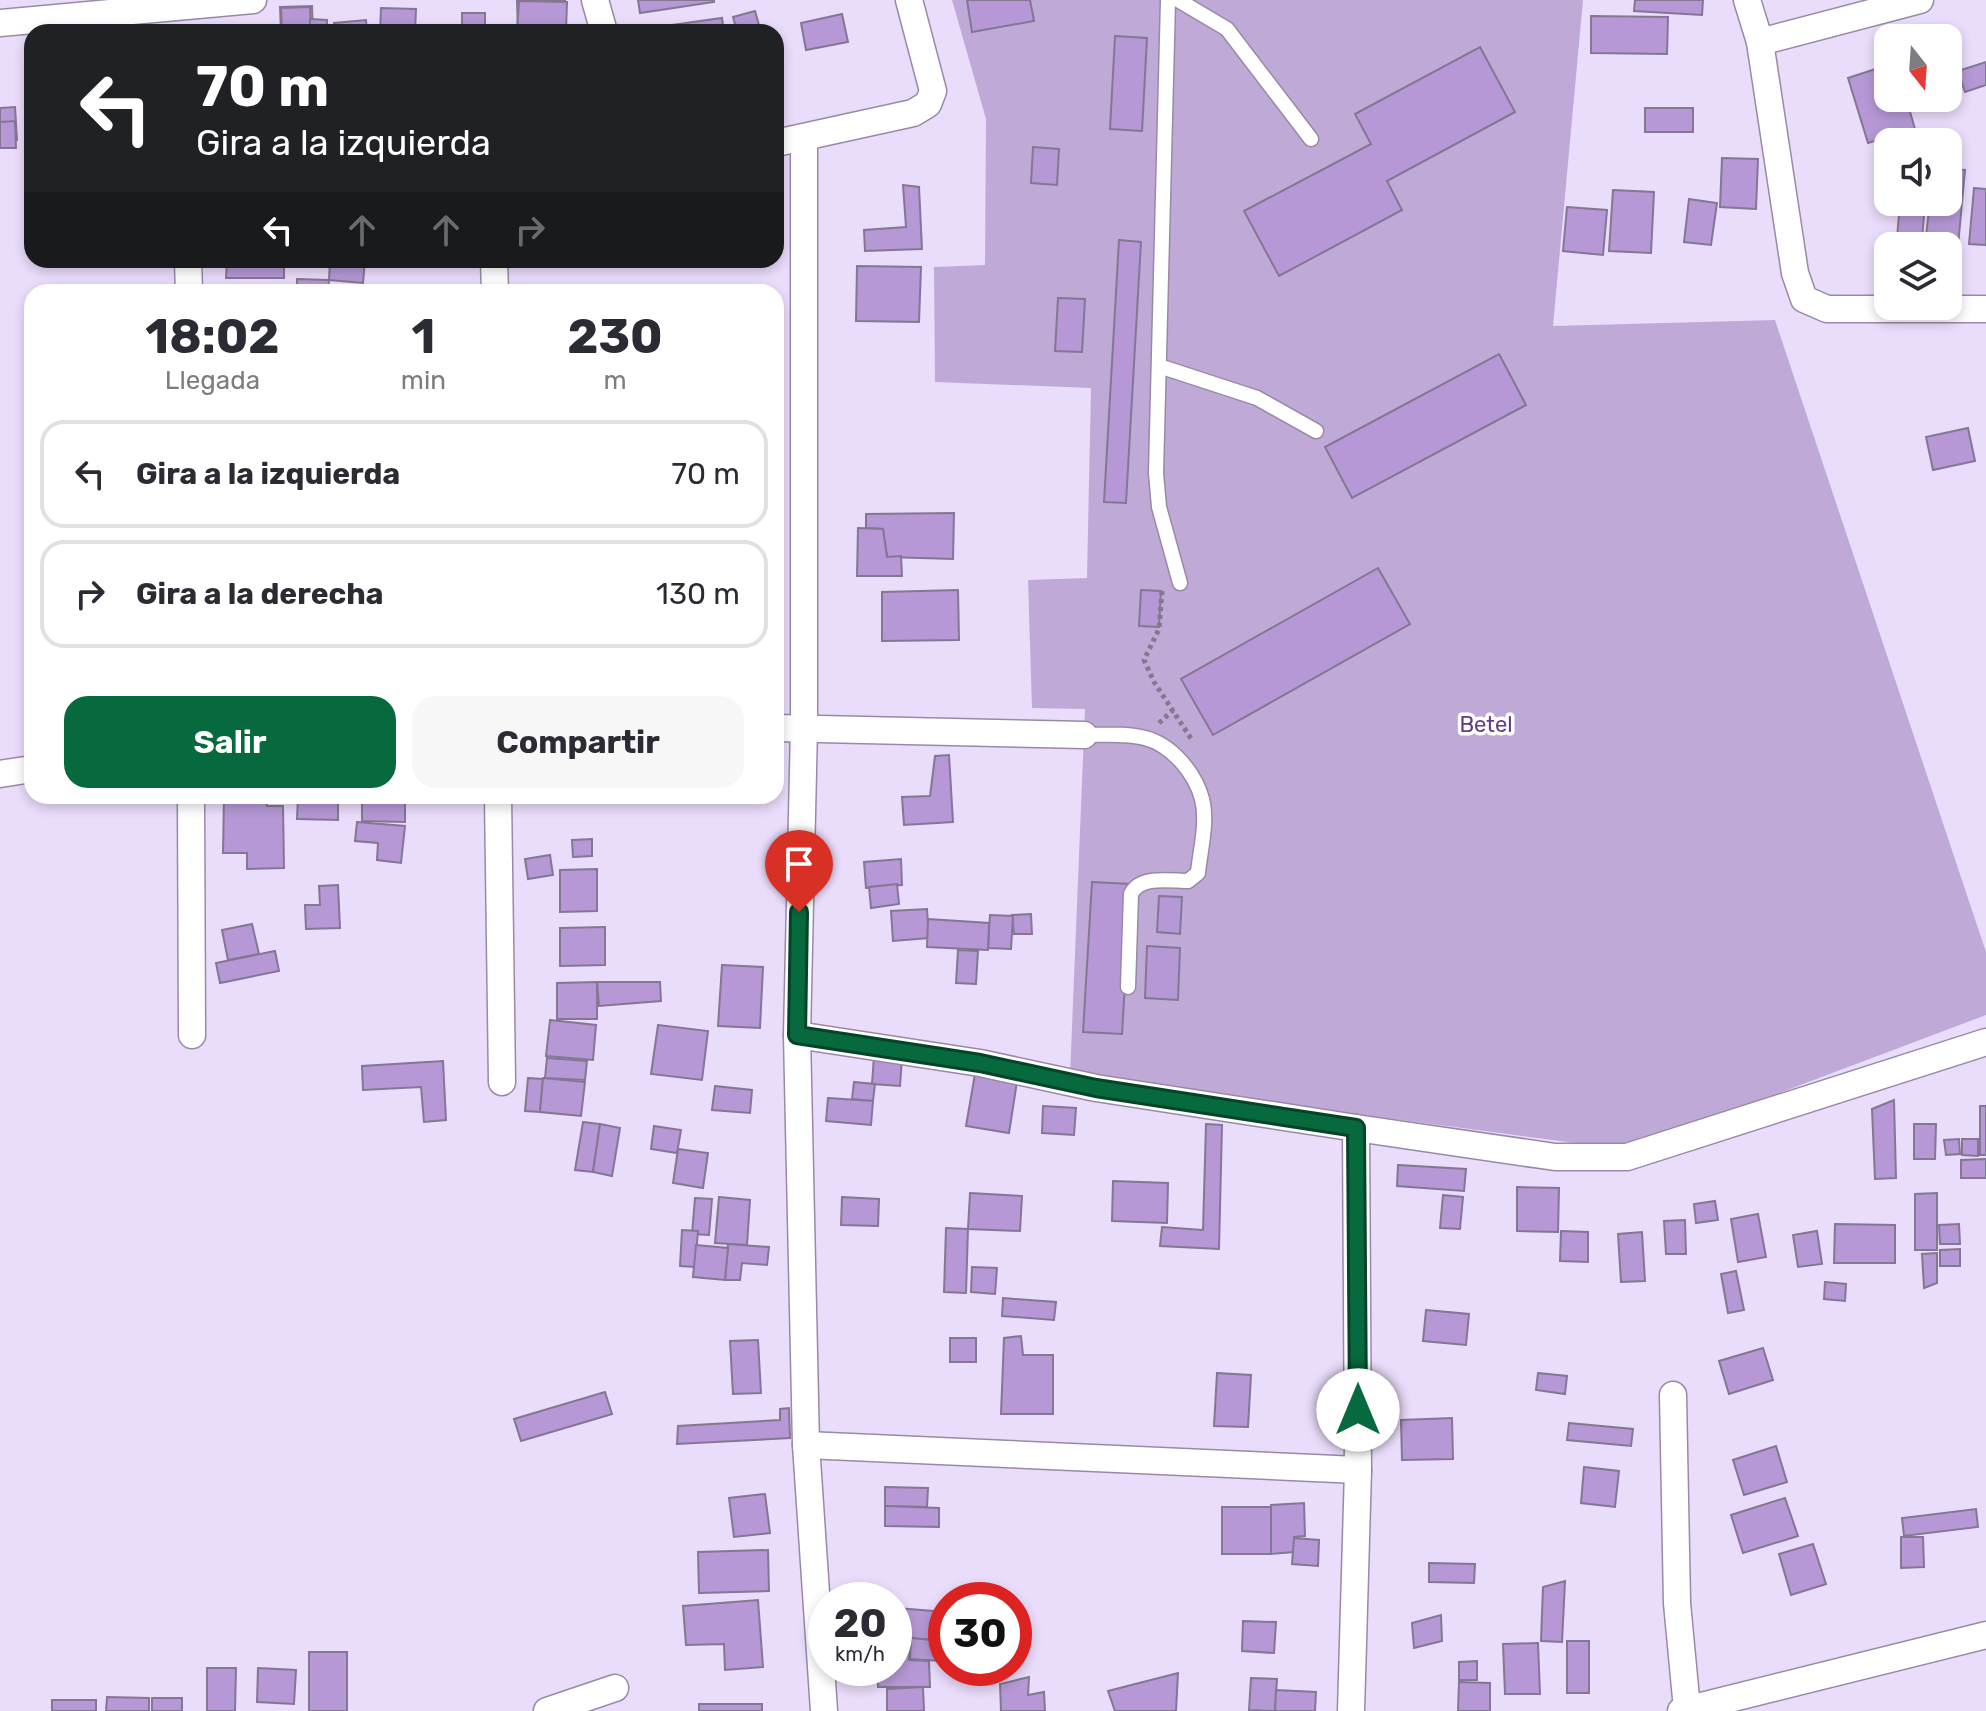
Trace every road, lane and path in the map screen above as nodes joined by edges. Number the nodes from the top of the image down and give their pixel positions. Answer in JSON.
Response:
{"nodes":[{"id":1,"x":253,"y":0,"type":"edge"},
{"id":2,"x":595,"y":0,"type":"edge"},
{"id":3,"x":909,"y":0,"type":"edge"},
{"id":4,"x":1168,"y":0,"type":"edge"},
{"id":5,"x":1178,"y":0,"type":"edge"},
{"id":6,"x":1747,"y":0,"type":"edge"},
{"id":7,"x":1920,"y":0,"type":"edge"},
{"id":8,"x":0,"y":23,"type":"edge"},
{"id":9,"x":602,"y":24,"type":"edge"},
{"id":10,"x":1760,"y":42,"type":"junction"},
{"id":11,"x":804,"y":138,"type":"junction"},
{"id":12,"x":1311,"y":139,"type":"dead end"},
{"id":13,"x":784,"y":142,"type":"edge"},
{"id":14,"x":1986,"y":309,"type":"edge"},
{"id":15,"x":1159,"y":366,"type":"junction"},
{"id":16,"x":1316,"y":431,"type":"dead end"},
{"id":17,"x":1180,"y":583,"type":"dead end"},
{"id":18,"x":804,"y":727,"type":"junction"},
{"id":19,"x":784,"y":728,"type":"edge"},
{"id":20,"x":1084,"y":735,"type":"joint"},
{"id":21,"x":24,"y":770,"type":"edge"},
{"id":22,"x":0,"y":774,"type":"edge"},
{"id":23,"x":191,"y":804,"type":"edge"},
{"id":24,"x":498,"y":804,"type":"edge"},
{"id":25,"x":1128,"y":987,"type":"dead end"},
{"id":26,"x":192,"y":1035,"type":"dead end"},
{"id":27,"x":797,"y":1035,"type":"junction"},
{"id":28,"x":1986,"y":1042,"type":"edge"},
{"id":29,"x":502,"y":1082,"type":"dead end"},
{"id":30,"x":1356,"y":1128,"type":"junction"},
{"id":31,"x":1673,"y":1395,"type":"dead end"},
{"id":32,"x":806,"y":1445,"type":"junction"},
{"id":33,"x":1358,"y":1470,"type":"junction"},
{"id":34,"x":1986,"y":1635,"type":"edge"},
{"id":35,"x":615,"y":1688,"type":"dead end"},
{"id":36,"x":1684,"y":1710,"type":"edge"},
{"id":37,"x":547,"y":1711,"type":"edge"},
{"id":38,"x":824,"y":1711,"type":"edge"},
{"id":39,"x":1351,"y":1711,"type":"edge"}],
"edges":[{"from":1,"to":8,"type":"street"},
{"from":2,"to":9,"type":"street"},
{"from":3,"to":11,"type":"street"},
{"from":4,"to":15,"type":"lane"},
{"from":5,"to":12,"type":"lane"},
{"from":6,"to":10,"type":"street"},
{"from":7,"to":10,"type":"street"},
{"from":10,"to":14,"type":"street"},
{"from":11,"to":13,"type":"street"},
{"from":11,"to":18,"type":"street"},
{"from":15,"to":16,"type":"lane"},
{"from":15,"to":17,"type":"lane"},
{"from":18,"to":19,"type":"street"},
{"from":18,"to":20,"type":"street"},
{"from":18,"to":27,"type":"street"},
{"from":20,"to":25,"type":"lane"},
{"from":21,"to":22,"type":"street"},
{"from":23,"to":26,"type":"street"},
{"from":24,"to":29,"type":"street"},
{"from":27,"to":30,"type":"street"},
{"from":27,"to":32,"type":"street"},
{"from":28,"to":30,"type":"street"},
{"from":30,"to":33,"type":"street"},
{"from":31,"to":36,"type":"street"},
{"from":32,"to":33,"type":"street"},
{"from":32,"to":38,"type":"street"},
{"from":33,"to":39,"type":"street"},
{"from":34,"to":36,"type":"street"},
{"from":35,"to":37,"type":"street"}]}
